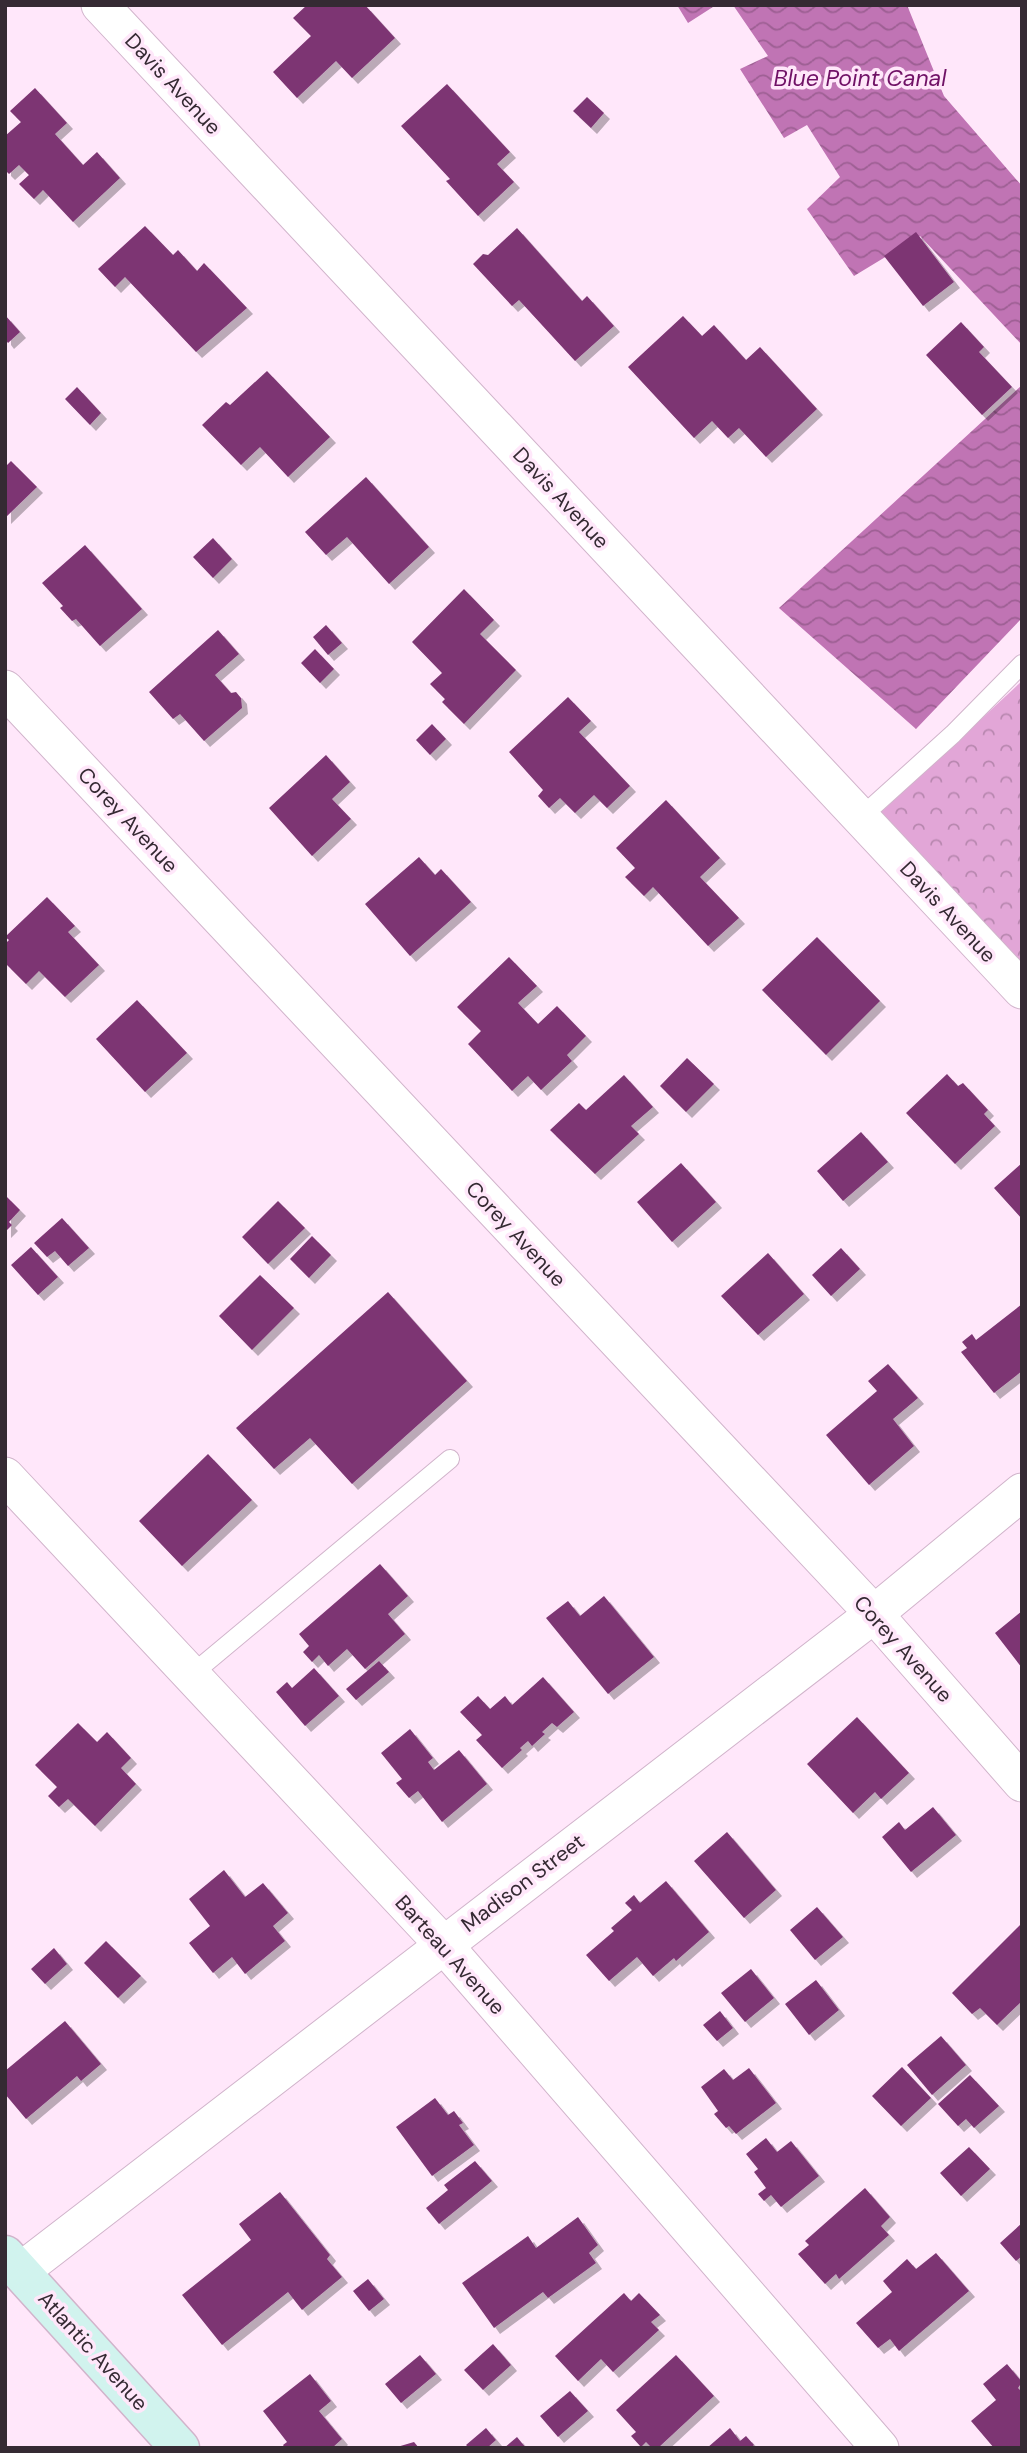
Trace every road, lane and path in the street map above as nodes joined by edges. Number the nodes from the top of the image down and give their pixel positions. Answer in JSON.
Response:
{"nodes":[{"id":1,"x":100,"y":5,"type":"edge"},
{"id":2,"x":1022,"y":664,"type":"edge"},
{"id":3,"x":5,"y":689,"type":"edge"},
{"id":4,"x":860,"y":818,"type":"junction"},
{"id":5,"x":1022,"y":990,"type":"edge"},
{"id":6,"x":450,"y":1459,"type":"dead end"},
{"id":7,"x":5,"y":1476,"type":"edge"},
{"id":8,"x":1022,"y":1492,"type":"edge"},
{"id":9,"x":874,"y":1614,"type":"junction"},
{"id":10,"x":191,"y":1675,"type":"junction"},
{"id":11,"x":1022,"y":1783,"type":"edge"},
{"id":12,"x":443,"y":1944,"type":"junction"},
{"id":13,"x":13,"y":2263,"type":"edge"},
{"id":14,"x":180,"y":2448,"type":"edge"},
{"id":15,"x":880,"y":2448,"type":"edge"}],
"edges":[{"from":1,"to":4,"type":"street","name":"Davis Avenue"},
{"from":2,"to":4,"type":"lane"},
{"from":3,"to":9,"type":"street","name":"Corey Avenue"},
{"from":4,"to":5,"type":"street","name":"Davis Avenue"},
{"from":6,"to":10,"type":"lane"},
{"from":7,"to":10,"type":"street","name":"Barteau Avenue"},
{"from":8,"to":9,"type":"street","name":"Madison Street"},
{"from":9,"to":11,"type":"street","name":"Corey Avenue"},
{"from":9,"to":12,"type":"street","name":"Madison Street"},
{"from":10,"to":12,"type":"street","name":"Barteau Avenue"},
{"from":12,"to":13,"type":"street","name":"Madison Street"},
{"from":12,"to":15,"type":"street","name":"Barteau Avenue"},
{"from":13,"to":14,"type":"main road","name":"Atlantic Avenue"}]}
